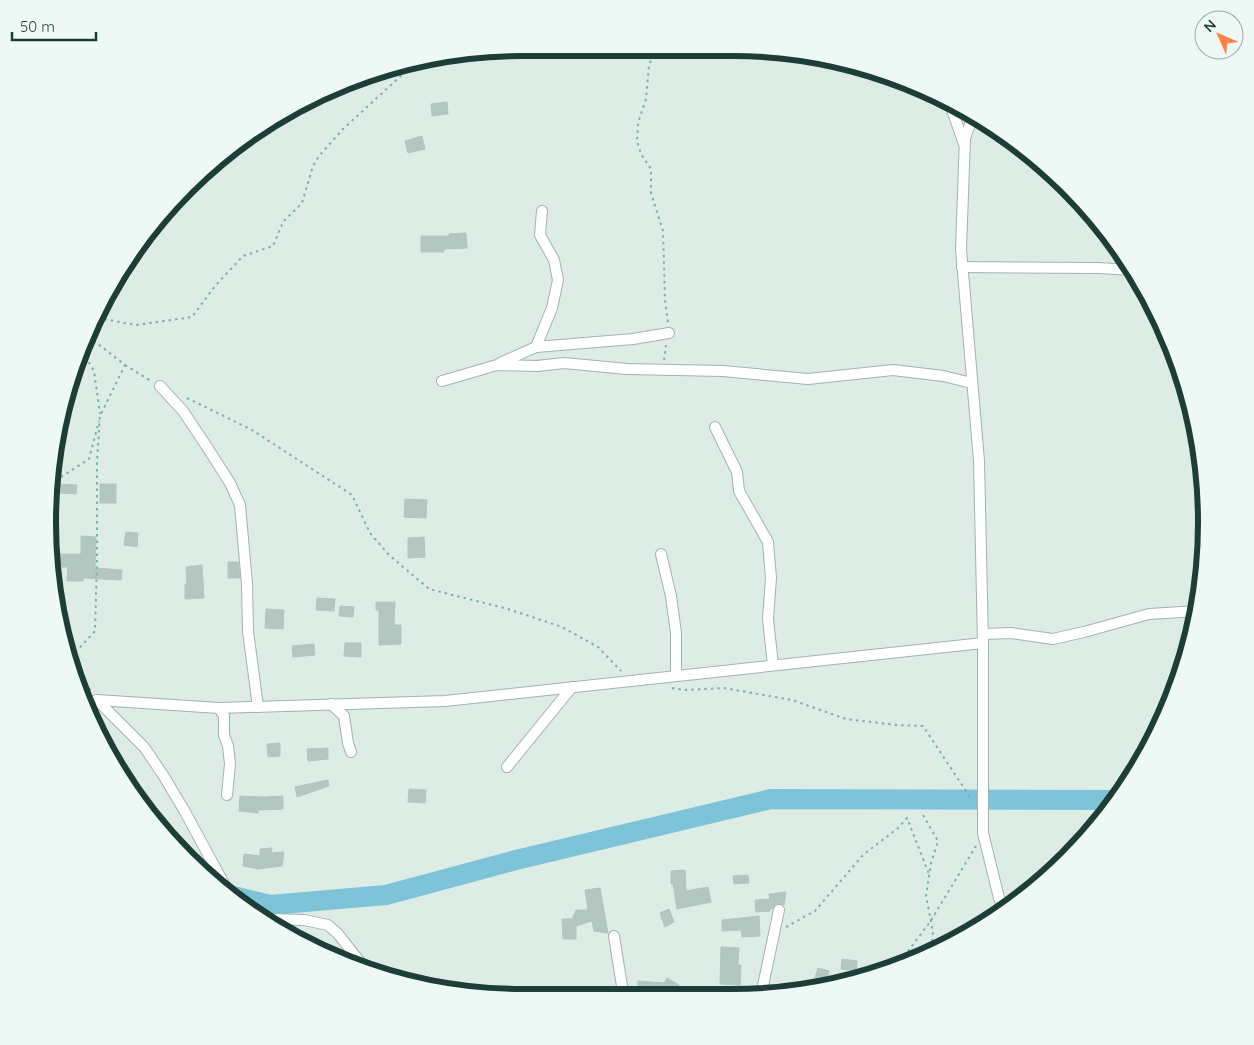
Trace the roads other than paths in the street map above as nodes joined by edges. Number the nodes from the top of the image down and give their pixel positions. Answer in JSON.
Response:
{"nodes":[{"id":1,"x":953,"y":112,"type":"edge"},
{"id":2,"x":971,"y":123,"type":"edge"},
{"id":3,"x":965,"y":148,"type":"junction"},
{"id":4,"x":542,"y":211,"type":"dead end"},
{"id":5,"x":962,"y":267,"type":"junction"},
{"id":6,"x":1123,"y":269,"type":"edge"},
{"id":7,"x":669,"y":333,"type":"road end"},
{"id":8,"x":536,"y":347,"type":"junction"},
{"id":9,"x":497,"y":365,"type":"junction"},
{"id":10,"x":442,"y":381,"type":"dead end"},
{"id":11,"x":972,"y":383,"type":"junction"},
{"id":12,"x":160,"y":386,"type":"road end"},
{"id":13,"x":715,"y":427,"type":"dead end"},
{"id":14,"x":662,"y":554,"type":"dead end"},
{"id":15,"x":1189,"y":612,"type":"edge"},
{"id":16,"x":983,"y":638,"type":"junction"},
{"id":17,"x":773,"y":665,"type":"junction"},
{"id":18,"x":676,"y":676,"type":"junction"},
{"id":19,"x":572,"y":687,"type":"junction"},
{"id":20,"x":98,"y":700,"type":"junction"},
{"id":21,"x":92,"y":702,"type":"edge"},
{"id":22,"x":331,"y":704,"type":"junction"},
{"id":23,"x":258,"y":707,"type":"junction"},
{"id":24,"x":219,"y":708,"type":"junction"},
{"id":25,"x":351,"y":752,"type":"dead end"},
{"id":26,"x":507,"y":767,"type":"dead end"},
{"id":27,"x":227,"y":795,"type":"dead end"},
{"id":28,"x":220,"y":877,"type":"edge"},
{"id":29,"x":1001,"y":903,"type":"edge"},
{"id":30,"x":779,"y":910,"type":"dead end"},
{"id":31,"x":278,"y":919,"type":"edge"},
{"id":32,"x":614,"y":936,"type":"dead end"},
{"id":33,"x":357,"y":958,"type":"edge"},
{"id":34,"x":762,"y":988,"type":"edge"},
{"id":35,"x":623,"y":989,"type":"edge"}],
"edges":[{"from":1,"to":3,"type":"street"},
{"from":2,"to":3,"type":"street"},
{"from":3,"to":5,"type":"street"},
{"from":4,"to":8,"type":"street"},
{"from":5,"to":6,"type":"street"},
{"from":5,"to":11,"type":"street"},
{"from":7,"to":8,"type":"street"},
{"from":8,"to":9,"type":"street"},
{"from":9,"to":10,"type":"street"},
{"from":9,"to":11,"type":"street"},
{"from":11,"to":16,"type":"street"},
{"from":12,"to":23,"type":"street"},
{"from":13,"to":17,"type":"street"},
{"from":14,"to":18,"type":"street"},
{"from":15,"to":16,"type":"street"},
{"from":16,"to":17,"type":"street"},
{"from":16,"to":29,"type":"street"},
{"from":17,"to":18,"type":"street"},
{"from":18,"to":19,"type":"street"},
{"from":19,"to":22,"type":"street"},
{"from":19,"to":26,"type":"street"},
{"from":20,"to":21,"type":"street"},
{"from":20,"to":24,"type":"street"},
{"from":20,"to":28,"type":"street"},
{"from":22,"to":23,"type":"street"},
{"from":22,"to":25,"type":"street"},
{"from":23,"to":24,"type":"street"},
{"from":24,"to":27,"type":"street"},
{"from":30,"to":34,"type":"street"},
{"from":31,"to":33,"type":"street"},
{"from":32,"to":35,"type":"street"}]}
